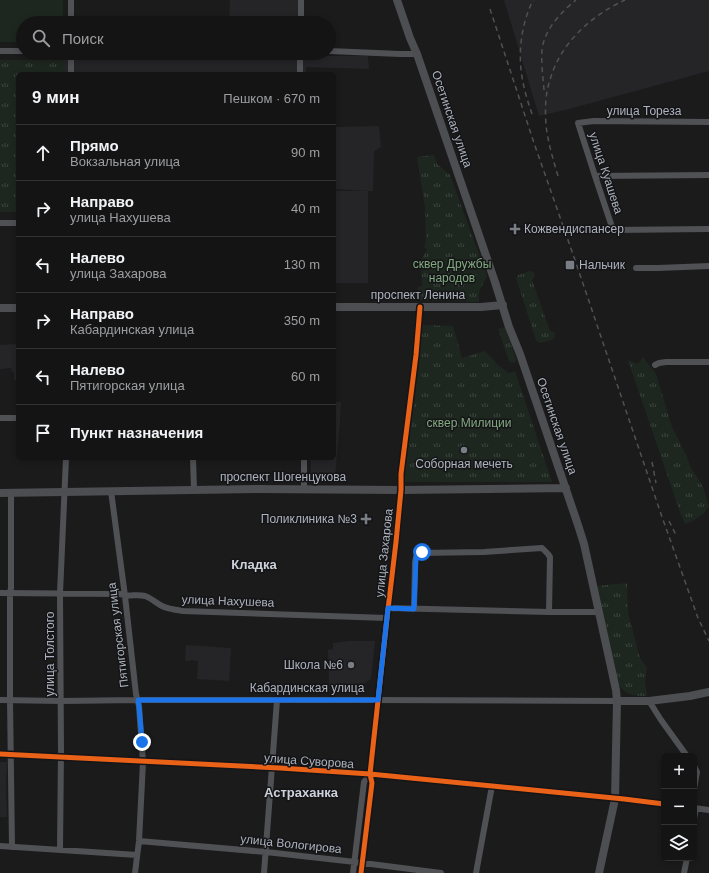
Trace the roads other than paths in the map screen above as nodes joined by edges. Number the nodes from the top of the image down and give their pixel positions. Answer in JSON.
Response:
{"nodes":[{"id":1,"x":71,"y":0,"type":"edge"},
{"id":2,"x":301,"y":0,"type":"edge"},
{"id":3,"x":397,"y":0,"type":"edge"},
{"id":4,"x":71,"y":16,"type":"edge"},
{"id":5,"x":301,"y":16,"type":"edge"},
{"id":6,"x":0,"y":51,"type":"edge"},
{"id":7,"x":16,"y":51,"type":"edge"},
{"id":8,"x":336,"y":51,"type":"edge"},
{"id":9,"x":417,"y":54,"type":"junction"},
{"id":10,"x":71,"y":60,"type":"edge"},
{"id":11,"x":300,"y":60,"type":"edge"},
{"id":12,"x":71,"y":72,"type":"edge"},
{"id":13,"x":300,"y":72,"type":"edge"},
{"id":14,"x":709,"y":122,"type":"edge"},
{"id":15,"x":578,"y":123,"type":"joint"},
{"id":16,"x":709,"y":175,"type":"edge"},
{"id":17,"x":595,"y":176,"type":"junction"},
{"id":18,"x":0,"y":223,"type":"edge"},
{"id":19,"x":16,"y":223,"type":"edge"},
{"id":20,"x":709,"y":229,"type":"edge"},
{"id":21,"x":709,"y":266,"type":"edge"},
{"id":22,"x":636,"y":268,"type":"dead end"},
{"id":23,"x":503,"y":305,"type":"junction"},
{"id":24,"x":336,"y":307,"type":"edge"},
{"id":25,"x":420,"y":307,"type":"junction"},
{"id":26,"x":0,"y":308,"type":"edge"},
{"id":27,"x":16,"y":308,"type":"edge"},
{"id":28,"x":709,"y":362,"type":"edge"},
{"id":29,"x":655,"y":365,"type":"dead end"},
{"id":30,"x":0,"y":418,"type":"edge"},
{"id":31,"x":16,"y":418,"type":"edge"},
{"id":32,"x":66,"y":460,"type":"edge"},
{"id":33,"x":193,"y":460,"type":"edge"},
{"id":34,"x":304,"y":460,"type":"edge"},
{"id":35,"x":566,"y":488,"type":"junction"},
{"id":36,"x":304,"y":489,"type":"junction"},
{"id":37,"x":194,"y":490,"type":"junction"},
{"id":38,"x":401,"y":490,"type":"junction"},
{"id":39,"x":111,"y":491,"type":"junction"},
{"id":40,"x":65,"y":492,"type":"junction"},
{"id":41,"x":0,"y":493,"type":"edge"},
{"id":42,"x":11,"y":493,"type":"junction"},
{"id":43,"x":0,"y":593,"type":"edge"},
{"id":44,"x":10,"y":593,"type":"junction"},
{"id":45,"x":60,"y":593,"type":"junction"},
{"id":46,"x":125,"y":596,"type":"junction"},
{"id":47,"x":388,"y":608,"type":"junction"},
{"id":48,"x":414,"y":609,"type":"junction"},
{"id":49,"x":549,"y":612,"type":"junction"},
{"id":50,"x":598,"y":612,"type":"junction"},
{"id":51,"x":387,"y":618,"type":"junction"},
{"id":52,"x":709,"y":692,"type":"edge"},
{"id":53,"x":0,"y":700,"type":"edge"},
{"id":54,"x":10,"y":700,"type":"junction"},
{"id":55,"x":138,"y":700,"type":"junction"},
{"id":56,"x":277,"y":700,"type":"junction"},
{"id":57,"x":378,"y":700,"type":"junction"},
{"id":58,"x":649,"y":700,"type":"junction"},
{"id":59,"x":61,"y":701,"type":"junction"},
{"id":60,"x":617,"y":701,"type":"junction"},
{"id":61,"x":685,"y":753,"type":"edge"},
{"id":62,"x":0,"y":754,"type":"edge"},
{"id":63,"x":11,"y":755,"type":"junction"},
{"id":64,"x":61,"y":757,"type":"junction"},
{"id":65,"x":143,"y":762,"type":"junction"},
{"id":66,"x":272,"y":768,"type":"junction"},
{"id":67,"x":370,"y":774,"type":"junction"},
{"id":68,"x":492,"y":786,"type":"junction"},
{"id":69,"x":615,"y":799,"type":"junction"},
{"id":70,"x":661,"y":804,"type":"edge"},
{"id":71,"x":697,"y":808,"type":"edge"},
{"id":72,"x":709,"y":810,"type":"edge"},
{"id":73,"x":138,"y":841,"type":"junction"},
{"id":74,"x":0,"y":846,"type":"edge"},
{"id":75,"x":12,"y":847,"type":"junction"},
{"id":76,"x":60,"y":850,"type":"junction"},
{"id":77,"x":266,"y":852,"type":"junction"},
{"id":78,"x":137,"y":856,"type":"junction"},
{"id":79,"x":686,"y":861,"type":"edge"},
{"id":80,"x":355,"y":862,"type":"junction"},
{"id":81,"x":363,"y":863,"type":"junction"},
{"id":82,"x":135,"y":873,"type":"edge"},
{"id":83,"x":264,"y":873,"type":"edge"},
{"id":84,"x":353,"y":873,"type":"edge"},
{"id":85,"x":361,"y":873,"type":"edge"},
{"id":86,"x":441,"y":873,"type":"edge"},
{"id":87,"x":476,"y":873,"type":"edge"},
{"id":88,"x":599,"y":873,"type":"edge"},
{"id":89,"x":684,"y":873,"type":"edge"}],
"edges":[{"from":1,"to":4,"type":"street"},
{"from":2,"to":5,"type":"street"},
{"from":3,"to":9,"type":"main road","name":"Осетинская улица"},
{"from":6,"to":7,"type":"street"},
{"from":8,"to":9,"type":"street"},
{"from":9,"to":23,"type":"main road","name":"Осетинская улица"},
{"from":10,"to":12,"type":"street"},
{"from":11,"to":13,"type":"street"},
{"from":14,"to":15,"type":"street","name":"улица Тореза"},
{"from":15,"to":17,"type":"street","name":"улица Куашева"},
{"from":16,"to":17,"type":"street"},
{"from":17,"to":20,"type":"street","name":"улица Куашева"},
{"from":18,"to":19,"type":"street"},
{"from":21,"to":22,"type":"street"},
{"from":23,"to":25,"type":"main road","name":"проспект Ленина"},
{"from":23,"to":35,"type":"main road","name":"Осетинская улица"},
{"from":24,"to":25,"type":"main road","name":"проспект Ленина"},
{"from":25,"to":38,"type":"street","name":"улица Захарова"},
{"from":26,"to":27,"type":"main road"},
{"from":28,"to":29,"type":"street"},
{"from":30,"to":31,"type":"street"},
{"from":32,"to":40,"type":"street","name":"улица Толстого"},
{"from":33,"to":37,"type":"street"},
{"from":34,"to":36,"type":"street"},
{"from":35,"to":38,"type":"main road","name":"проспект Шогенцукова"},
{"from":35,"to":50,"type":"main road","name":"Осетинская улица"},
{"from":36,"to":37,"type":"main road","name":"проспект Шогенцукова"},
{"from":36,"to":38,"type":"main road","name":"проспект Шогенцукова"},
{"from":37,"to":39,"type":"main road","name":"проспект Шогенцукова"},
{"from":38,"to":47,"type":"street","name":"улица Захарова"},
{"from":39,"to":40,"type":"main road","name":"проспект Шогенцукова"},
{"from":39,"to":46,"type":"street","name":"Пятигорская улица"},
{"from":40,"to":42,"type":"main road","name":"проспект Шогенцукова"},
{"from":40,"to":45,"type":"street","name":"улица Толстого"},
{"from":41,"to":42,"type":"main road","name":"проспект Шогенцукова"},
{"from":42,"to":44,"type":"street"},
{"from":43,"to":44,"type":"street","name":"улица Нахушева"},
{"from":44,"to":45,"type":"street","name":"улица Нахушева"},
{"from":44,"to":54,"type":"street"},
{"from":45,"to":46,"type":"street","name":"улица Нахушева"},
{"from":45,"to":59,"type":"street","name":"улица Толстого"},
{"from":46,"to":51,"type":"street","name":"улица Нахушева"},
{"from":46,"to":55,"type":"street","name":"Пятигорская улица"},
{"from":47,"to":48,"type":"street"},
{"from":47,"to":51,"type":"street","name":"улица Захарова"},
{"from":48,"to":49,"type":"street"},
{"from":48,"to":49,"type":"street"},
{"from":49,"to":50,"type":"street"},
{"from":50,"to":60,"type":"main road","name":"Осетинская улица"},
{"from":51,"to":57,"type":"street","name":"улица Захарова"},
{"from":52,"to":58,"type":"main road","name":"Кабардинская улица"},
{"from":53,"to":54,"type":"street","name":"Кабардинская улица"},
{"from":54,"to":59,"type":"street","name":"Кабардинская улица"},
{"from":54,"to":63,"type":"street"},
{"from":55,"to":56,"type":"street","name":"Кабардинская улица"},
{"from":55,"to":59,"type":"street","name":"Кабардинская улица"},
{"from":55,"to":65,"type":"street","name":"Пятигорская улица"},
{"from":56,"to":57,"type":"street","name":"Кабардинская улица"},
{"from":56,"to":66,"type":"street"},
{"from":57,"to":60,"type":"street","name":"Кабардинская улица"},
{"from":57,"to":67,"type":"street","name":"улица Захарова"},
{"from":58,"to":60,"type":"main road","name":"Кабардинская улица"},
{"from":58,"to":61,"type":"street"},
{"from":59,"to":64,"type":"street","name":"улица Толстого"},
{"from":60,"to":69,"type":"main road","name":"Осетинская улица"},
{"from":62,"to":63,"type":"street","name":"улица Суворова"},
{"from":63,"to":64,"type":"street","name":"улица Суворова"},
{"from":63,"to":75,"type":"street"},
{"from":64,"to":65,"type":"street","name":"улица Суворова"},
{"from":64,"to":76,"type":"street","name":"улица Толстого"},
{"from":65,"to":66,"type":"street","name":"улица Суворова"},
{"from":65,"to":73,"type":"street","name":"Пятигорская улица"},
{"from":66,"to":67,"type":"street","name":"улица Суворова"},
{"from":66,"to":77,"type":"street"},
{"from":67,"to":68,"type":"street","name":"улица Суворова"},
{"from":67,"to":80,"type":"street","name":"улица Захарова"},
{"from":67,"to":81,"type":"street","name":"улица Захарова"},
{"from":68,"to":69,"type":"street","name":"улица Суворова"},
{"from":68,"to":87,"type":"street"},
{"from":69,"to":70,"type":"street","name":"улица Суворова"},
{"from":69,"to":88,"type":"main road","name":"Осетинская улица"},
{"from":71,"to":72,"type":"street"},
{"from":73,"to":77,"type":"street","name":"улица Вологирова"},
{"from":73,"to":78,"type":"street","name":"Пятигорская улица"},
{"from":74,"to":75,"type":"street"},
{"from":75,"to":76,"type":"street"},
{"from":76,"to":78,"type":"street"},
{"from":77,"to":80,"type":"street","name":"улица Вологирова"},
{"from":77,"to":83,"type":"street"},
{"from":78,"to":82,"type":"street","name":"Пятигорская улица"},
{"from":79,"to":89,"type":"street"},
{"from":80,"to":81,"type":"street","name":"улица Вологирова"},
{"from":80,"to":84,"type":"street","name":"улица Захарова"},
{"from":81,"to":85,"type":"street","name":"улица Захарова"},
{"from":81,"to":86,"type":"street","name":"улица Вологирова"}]}
